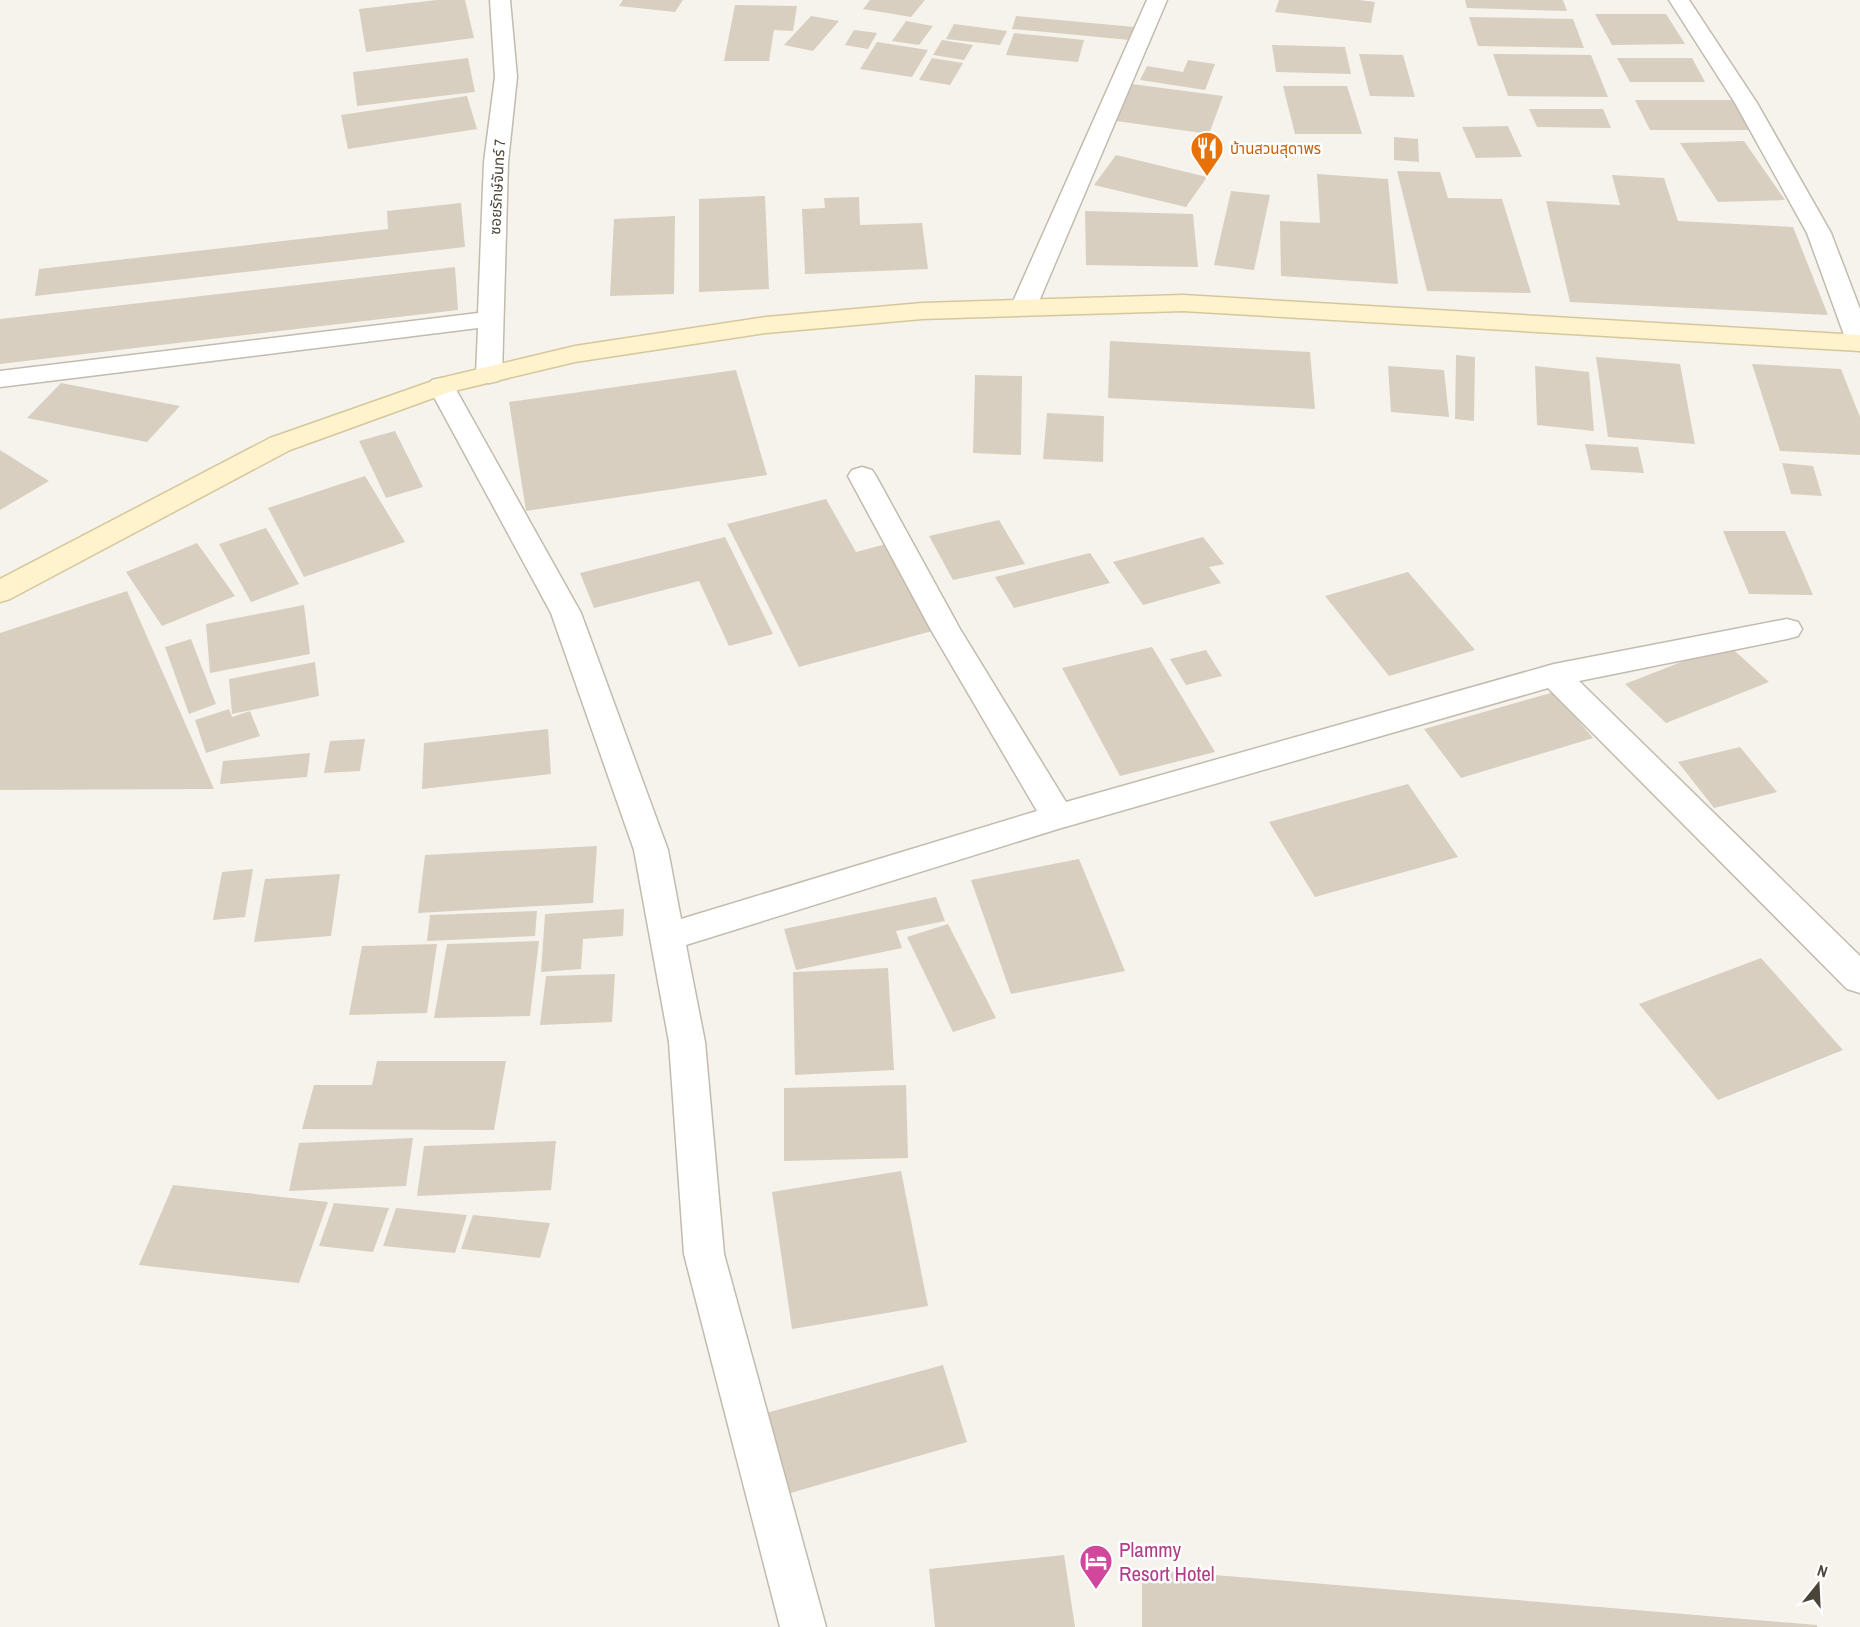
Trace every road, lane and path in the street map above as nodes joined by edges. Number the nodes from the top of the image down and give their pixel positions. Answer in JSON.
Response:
{"nodes":[{"id":1,"x":500,"y":0,"type":"edge"},
{"id":2,"x":1156,"y":0,"type":"edge"},
{"id":3,"x":1679,"y":0,"type":"edge"},
{"id":4,"x":1024,"y":306,"type":"junction"},
{"id":5,"x":491,"y":319,"type":"junction"},
{"id":6,"x":1860,"y":343,"type":"edge"},
{"id":7,"x":489,"y":375,"type":"junction"},
{"id":8,"x":0,"y":379,"type":"edge"},
{"id":9,"x":441,"y":386,"type":"junction"},
{"id":10,"x":862,"y":476,"type":"dead end"},
{"id":11,"x":0,"y":592,"type":"edge"},
{"id":12,"x":1787,"y":629,"type":"dead end"},
{"id":13,"x":1554,"y":675,"type":"junction"},
{"id":14,"x":1058,"y":817,"type":"junction"},
{"id":15,"x":668,"y":937,"type":"junction"},
{"id":16,"x":1860,"y":979,"type":"edge"},
{"id":17,"x":803,"y":1627,"type":"edge"}],
"edges":[{"from":1,"to":5,"type":"street","name":"ซอยรักษ์จันทร์ 7"},
{"from":2,"to":4,"type":"street"},
{"from":3,"to":6,"type":"street"},
{"from":4,"to":6,"type":"main road"},
{"from":4,"to":7,"type":"main road"},
{"from":5,"to":7,"type":"street","name":"ซอยรักษ์จันทร์ 7"},
{"from":5,"to":8,"type":"street"},
{"from":7,"to":9,"type":"main road"},
{"from":9,"to":11,"type":"main road"},
{"from":9,"to":15,"type":"street"},
{"from":10,"to":14,"type":"street"},
{"from":12,"to":13,"type":"street"},
{"from":13,"to":14,"type":"street"},
{"from":13,"to":16,"type":"street"},
{"from":14,"to":15,"type":"street"},
{"from":15,"to":17,"type":"street"}]}
